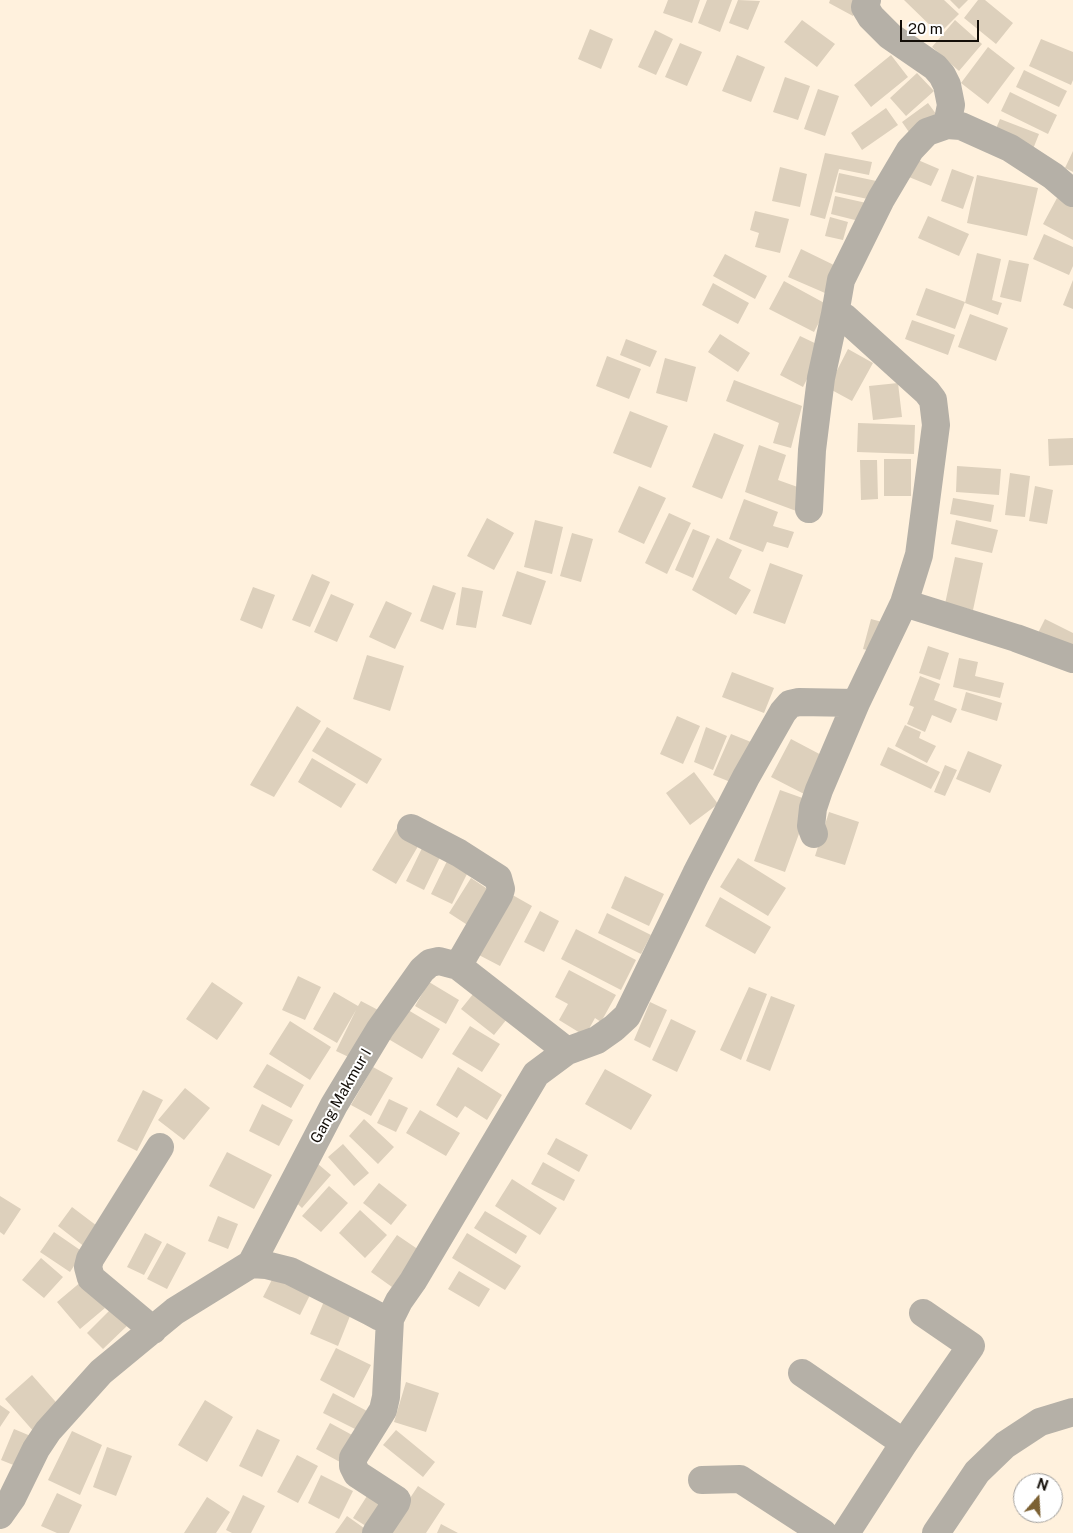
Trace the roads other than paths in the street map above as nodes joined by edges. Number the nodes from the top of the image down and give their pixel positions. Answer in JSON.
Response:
{"nodes":[{"id":1,"x":867,"y":0,"type":"edge"},
{"id":2,"x":947,"y":125,"type":"junction"},
{"id":3,"x":1073,"y":193,"type":"edge"},
{"id":4,"x":835,"y":314,"type":"junction"},
{"id":5,"x":808,"y":509,"type":"dead end"},
{"id":6,"x":904,"y":603,"type":"junction"},
{"id":7,"x":1073,"y":659,"type":"edge"},
{"id":8,"x":856,"y":703,"type":"junction"},
{"id":9,"x":411,"y":828,"type":"dead end"},
{"id":10,"x":814,"y":834,"type":"dead end"},
{"id":11,"x":458,"y":966,"type":"junction"},
{"id":12,"x":567,"y":1051,"type":"junction"},
{"id":13,"x":160,"y":1147,"type":"dead end"},
{"id":14,"x":252,"y":1264,"type":"junction"},
{"id":15,"x":923,"y":1313,"type":"dead end"},
{"id":16,"x":390,"y":1319,"type":"junction"},
{"id":17,"x":153,"y":1330,"type":"junction"},
{"id":18,"x":802,"y":1373,"type":"dead end"},
{"id":19,"x":1073,"y":1412,"type":"edge"},
{"id":20,"x":904,"y":1444,"type":"junction"},
{"id":21,"x":702,"y":1480,"type":"dead end"},
{"id":22,"x":0,"y":1515,"type":"edge"},
{"id":23,"x":376,"y":1533,"type":"edge"},
{"id":24,"x":823,"y":1533,"type":"edge"},
{"id":25,"x":846,"y":1533,"type":"edge"},
{"id":26,"x":936,"y":1533,"type":"edge"}],
"edges":[{"from":1,"to":2,"type":"street"},
{"from":2,"to":3,"type":"street"},
{"from":2,"to":4,"type":"street"},
{"from":4,"to":5,"type":"street"},
{"from":4,"to":6,"type":"street"},
{"from":6,"to":7,"type":"street"},
{"from":6,"to":8,"type":"street"},
{"from":8,"to":10,"type":"street"},
{"from":8,"to":12,"type":"street"},
{"from":9,"to":11,"type":"street"},
{"from":11,"to":12,"type":"street"},
{"from":11,"to":14,"type":"street","name":"Gang Makmur I"},
{"from":12,"to":16,"type":"street"},
{"from":13,"to":17,"type":"street"},
{"from":14,"to":16,"type":"street"},
{"from":14,"to":17,"type":"street"},
{"from":15,"to":20,"type":"street"},
{"from":16,"to":23,"type":"street"},
{"from":17,"to":22,"type":"street"},
{"from":18,"to":20,"type":"street"},
{"from":19,"to":26,"type":"street"},
{"from":20,"to":25,"type":"street"},
{"from":21,"to":24,"type":"street"}]}
